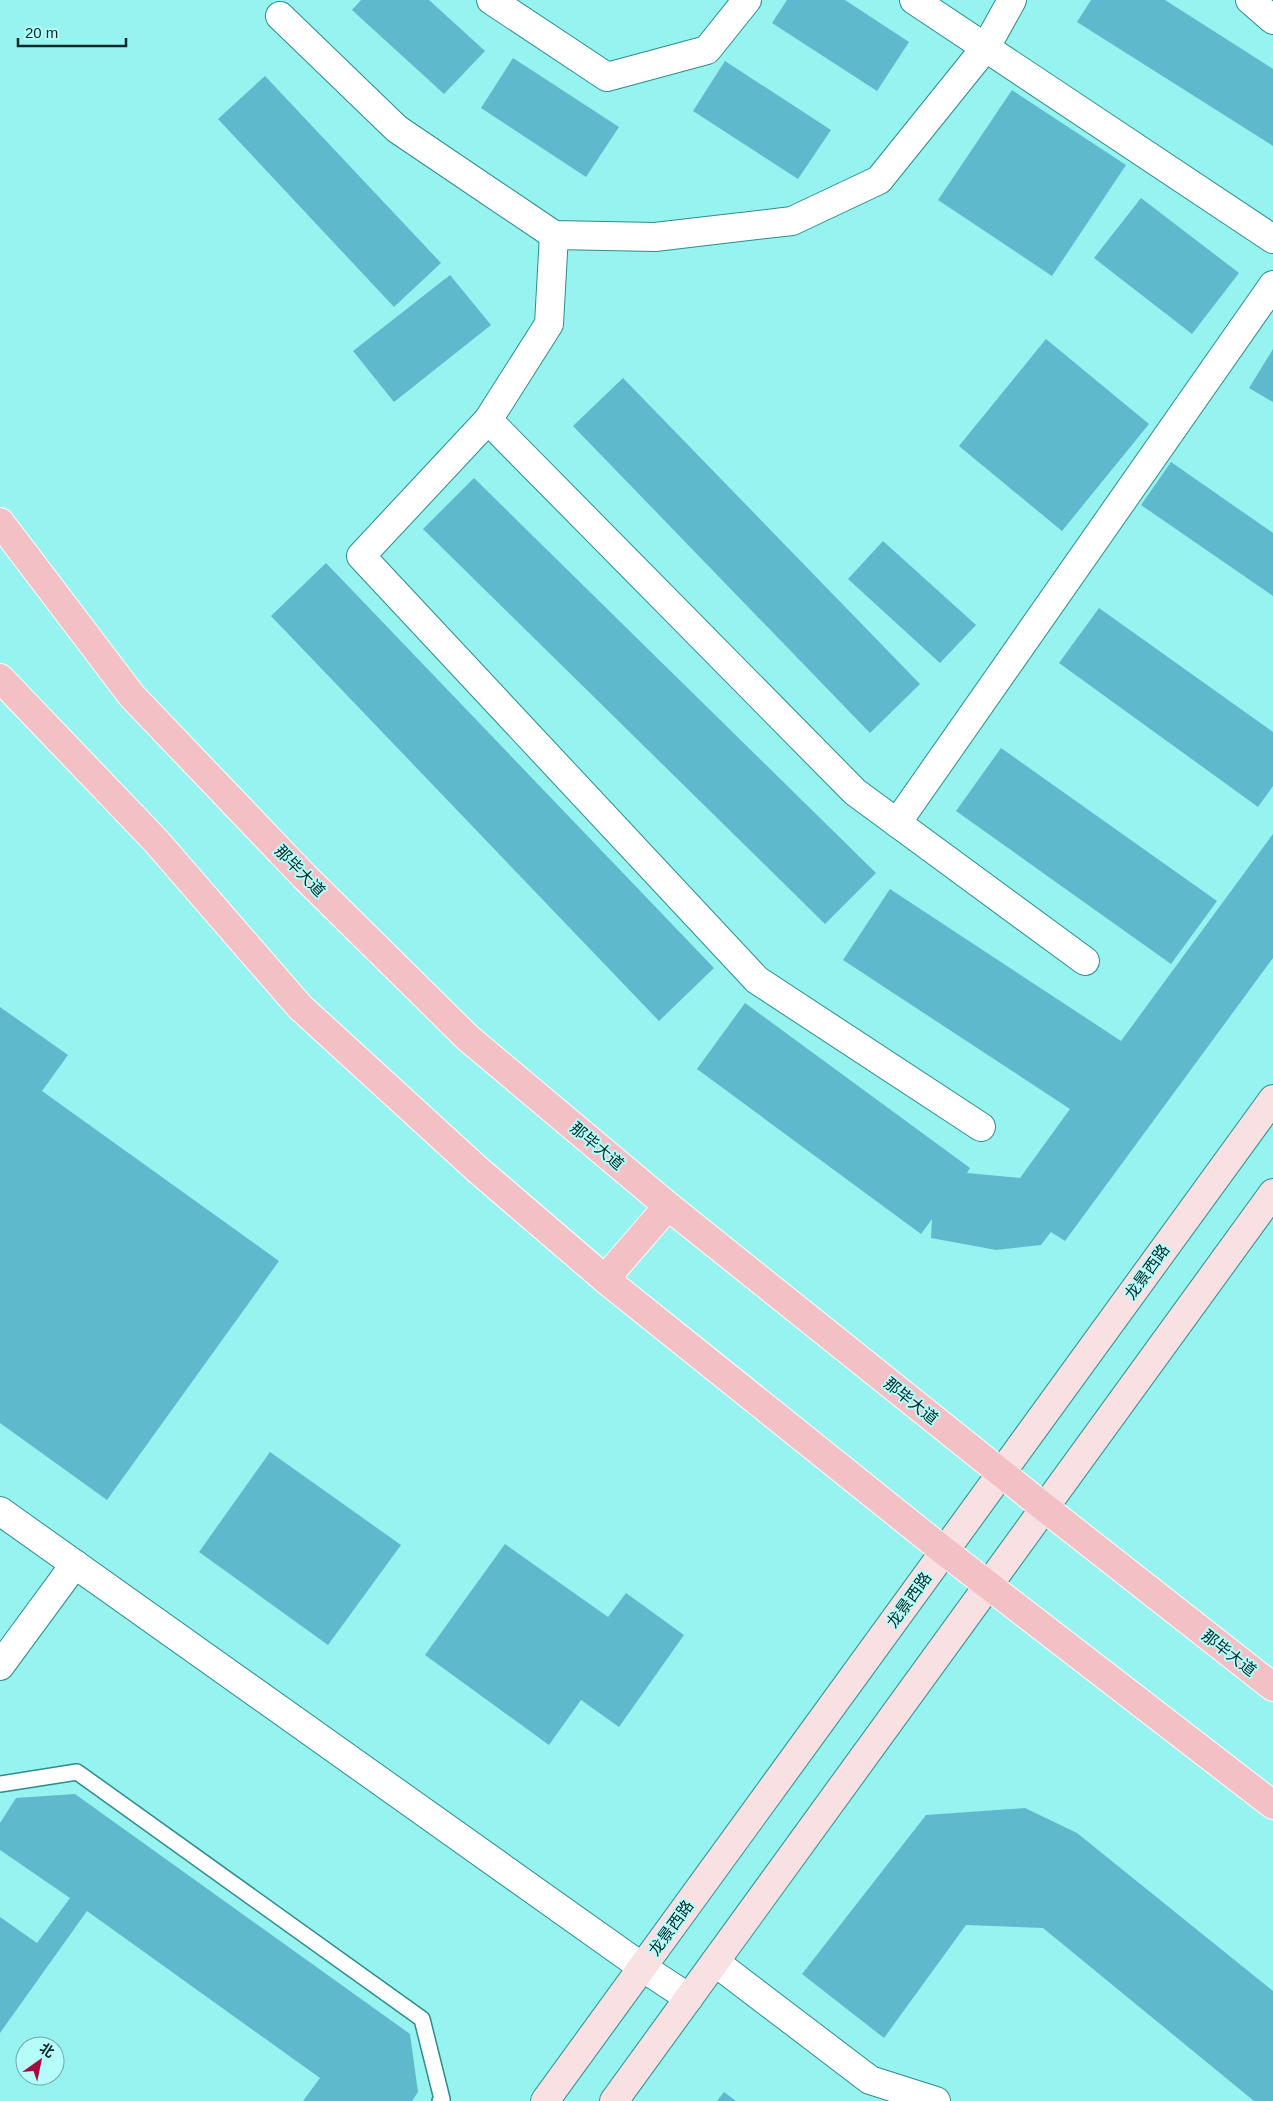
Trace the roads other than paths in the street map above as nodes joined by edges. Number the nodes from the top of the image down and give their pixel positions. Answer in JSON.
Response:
{"nodes":[{"id":1,"x":747,"y":0,"type":"edge"},
{"id":2,"x":914,"y":0,"type":"edge"},
{"id":3,"x":1012,"y":0,"type":"edge"},
{"id":4,"x":1250,"y":0,"type":"edge"},
{"id":5,"x":500,"y":3,"type":"edge"},
{"id":6,"x":280,"y":16,"type":"dead end"},
{"id":7,"x":1273,"y":20,"type":"edge"},
{"id":8,"x":986,"y":47,"type":"junction"},
{"id":9,"x":554,"y":235,"type":"junction"},
{"id":10,"x":1273,"y":239,"type":"edge"},
{"id":11,"x":1273,"y":285,"type":"edge"},
{"id":12,"x":488,"y":420,"type":"junction"},
{"id":13,"x":0,"y":522,"type":"edge"},
{"id":14,"x":1,"y":681,"type":"edge"},
{"id":15,"x":897,"y":823,"type":"junction"},
{"id":16,"x":1085,"y":961,"type":"dead end"},
{"id":17,"x":1273,"y":1099,"type":"edge"},
{"id":18,"x":981,"y":1127,"type":"dead end"},
{"id":19,"x":1273,"y":1193,"type":"edge"},
{"id":20,"x":668,"y":1206,"type":"junction"},
{"id":21,"x":605,"y":1279,"type":"junction"},
{"id":22,"x":1001,"y":1473,"type":"junction"},
{"id":23,"x":1044,"y":1508,"type":"junction"},
{"id":24,"x":0,"y":1511,"type":"edge"},
{"id":25,"x":944,"y":1551,"type":"junction"},
{"id":26,"x":75,"y":1564,"type":"junction"},
{"id":27,"x":988,"y":1586,"type":"junction"},
{"id":28,"x":0,"y":1666,"type":"edge"},
{"id":29,"x":1273,"y":1687,"type":"edge"},
{"id":30,"x":0,"y":1784,"type":"edge"},
{"id":31,"x":1273,"y":1805,"type":"edge"},
{"id":32,"x":715,"y":1962,"type":"junction"},
{"id":33,"x":642,"y":1967,"type":"junction"},
{"id":34,"x":689,"y":1998,"type":"junction"},
{"id":35,"x":440,"y":2101,"type":"edge"},
{"id":36,"x":545,"y":2101,"type":"edge"},
{"id":37,"x":614,"y":2101,"type":"edge"},
{"id":38,"x":936,"y":2101,"type":"edge"}],
"edges":[{"from":1,"to":5,"type":"street"},
{"from":2,"to":8,"type":"street"},
{"from":3,"to":8,"type":"street"},
{"from":4,"to":7,"type":"street"},
{"from":6,"to":9,"type":"street"},
{"from":8,"to":9,"type":"street"},
{"from":8,"to":10,"type":"street"},
{"from":9,"to":12,"type":"street"},
{"from":11,"to":15,"type":"street"},
{"from":12,"to":15,"type":"street"},
{"from":12,"to":18,"type":"street"},
{"from":13,"to":20,"type":"main road","name":"那毕大道"},
{"from":14,"to":21,"type":"main road"},
{"from":15,"to":16,"type":"street"},
{"from":17,"to":22,"type":"main road","name":"龙景西路"},
{"from":19,"to":23,"type":"main road"},
{"from":20,"to":21,"type":"main road"},
{"from":20,"to":22,"type":"main road","name":"那毕大道"},
{"from":21,"to":25,"type":"main road"},
{"from":22,"to":23,"type":"main road","name":"那毕大道"},
{"from":22,"to":25,"type":"main road","name":"龙景西路"},
{"from":23,"to":27,"type":"main road"},
{"from":23,"to":29,"type":"main road","name":"那毕大道"},
{"from":24,"to":26,"type":"street"},
{"from":25,"to":27,"type":"main road"},
{"from":25,"to":33,"type":"main road","name":"龙景西路"},
{"from":26,"to":28,"type":"street"},
{"from":26,"to":33,"type":"street"},
{"from":27,"to":31,"type":"main road"},
{"from":27,"to":32,"type":"main road"},
{"from":30,"to":35,"type":"lane"},
{"from":32,"to":34,"type":"main road"},
{"from":32,"to":38,"type":"street"},
{"from":33,"to":34,"type":"street"},
{"from":33,"to":36,"type":"main road","name":"龙景西路"},
{"from":34,"to":37,"type":"main road"}]}
